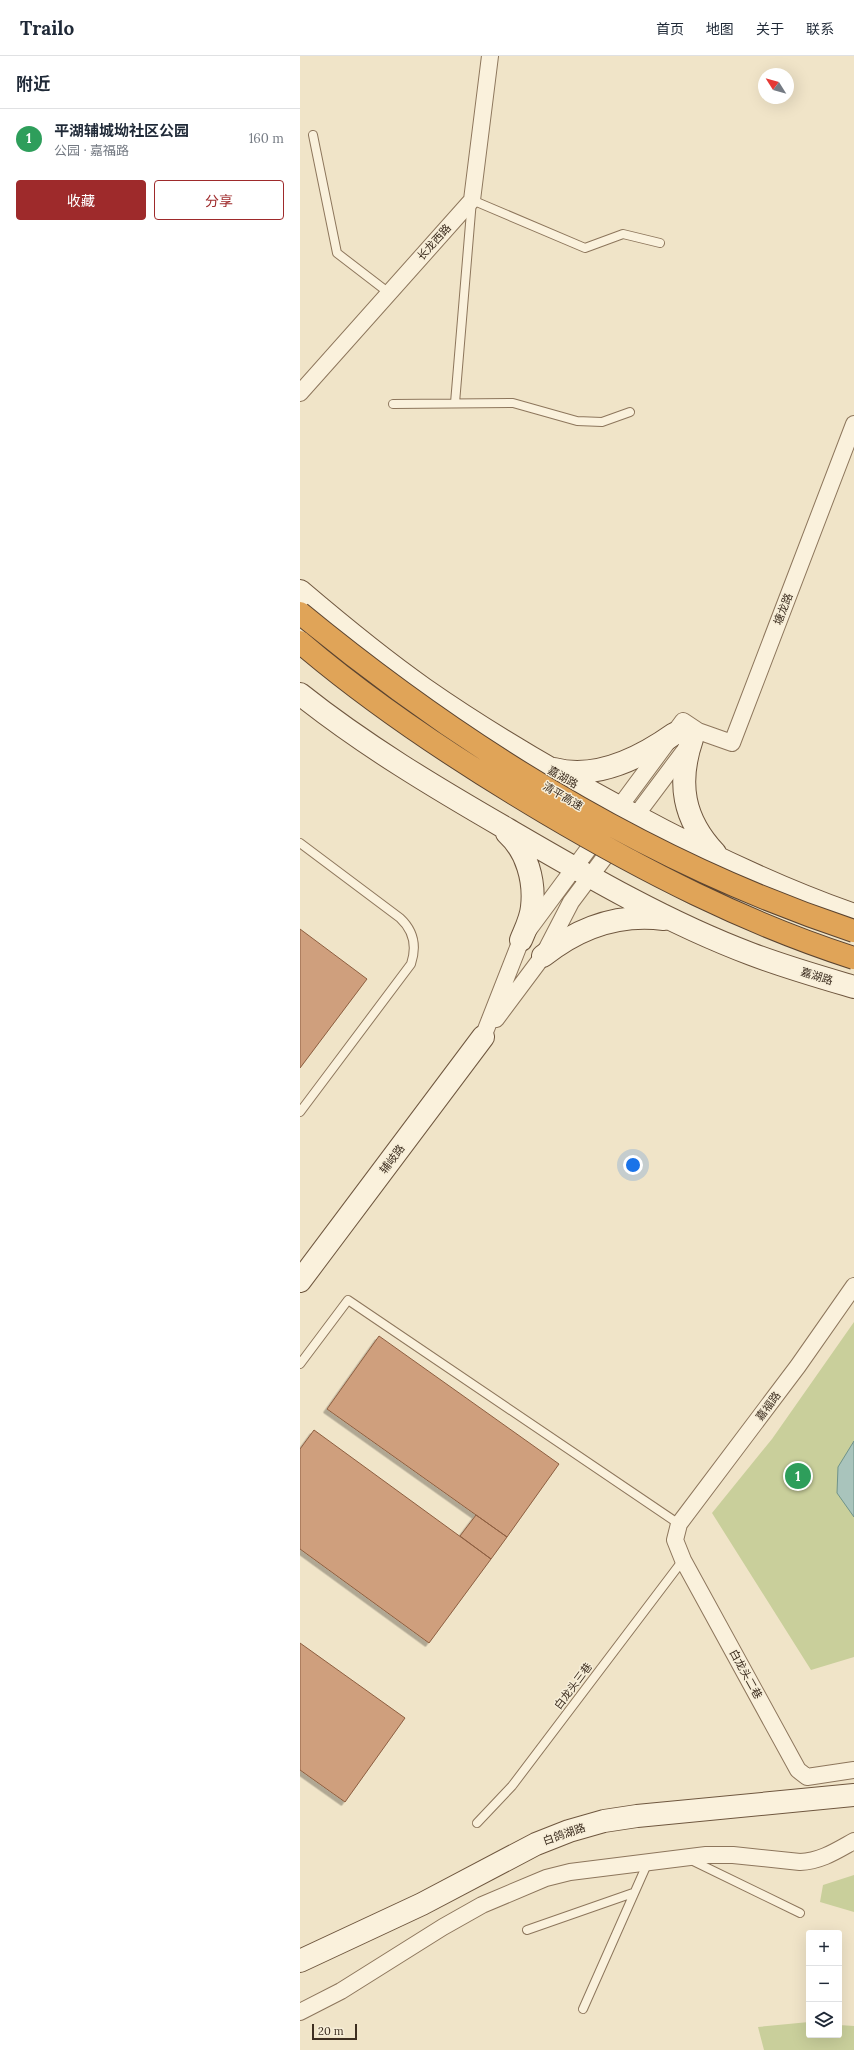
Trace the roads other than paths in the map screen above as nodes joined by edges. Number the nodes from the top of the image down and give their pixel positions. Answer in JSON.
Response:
{"nodes":[{"id":1,"x":490,"y":56,"type":"edge"},
{"id":2,"x":313,"y":136,"type":"dead end"},
{"id":3,"x":472,"y":200,"type":"junction"},
{"id":4,"x":660,"y":243,"type":"dead end"},
{"id":5,"x":389,"y":293,"type":"junction"},
{"id":6,"x":300,"y":393,"type":"edge"},
{"id":7,"x":455,"y":403,"type":"junction"},
{"id":8,"x":393,"y":404,"type":"dead end"},
{"id":9,"x":630,"y":412,"type":"dead end"},
{"id":10,"x":854,"y":424,"type":"edge"},
{"id":11,"x":300,"y":591,"type":"edge"},
{"id":12,"x":300,"y":613,"type":"edge"},
{"id":13,"x":300,"y":642,"type":"edge"},
{"id":14,"x":300,"y":694,"type":"edge"},
{"id":15,"x":687,"y":731,"type":"junction"},
{"id":16,"x":545,"y":767,"type":"junction"},
{"id":17,"x":627,"y":812,"type":"junction"},
{"id":18,"x":498,"y":824,"type":"junction"},
{"id":19,"x":300,"y":843,"type":"edge"},
{"id":20,"x":720,"y":858,"type":"junction"},
{"id":21,"x":582,"y":872,"type":"junction"},
{"id":22,"x":854,"y":915,"type":"edge"},
{"id":23,"x":677,"y":921,"type":"junction"},
{"id":24,"x":854,"y":931,"type":"edge"},
{"id":25,"x":521,"y":940,"type":"junction"},
{"id":26,"x":543,"y":956,"type":"junction"},
{"id":27,"x":854,"y":958,"type":"edge"},
{"id":28,"x":854,"y":987,"type":"edge"},
{"id":29,"x":483,"y":1037,"type":"junction"},
{"id":30,"x":300,"y":1112,"type":"edge"},
{"id":31,"x":300,"y":1282,"type":"edge"},
{"id":32,"x":854,"y":1286,"type":"edge"},
{"id":33,"x":300,"y":1364,"type":"edge"},
{"id":34,"x":679,"y":1524,"type":"junction"},
{"id":35,"x":683,"y":1560,"type":"junction"},
{"id":36,"x":854,"y":1770,"type":"edge"},
{"id":37,"x":854,"y":1795,"type":"edge"},
{"id":38,"x":477,"y":1823,"type":"dead end"},
{"id":39,"x":854,"y":1841,"type":"edge"},
{"id":40,"x":687,"y":1857,"type":"junction"},
{"id":41,"x":648,"y":1862,"type":"junction"},
{"id":42,"x":633,"y":1894,"type":"junction"},
{"id":43,"x":800,"y":1913,"type":"dead end"},
{"id":44,"x":527,"y":1930,"type":"dead end"},
{"id":45,"x":300,"y":1961,"type":"edge"},
{"id":46,"x":583,"y":2009,"type":"dead end"},
{"id":47,"x":300,"y":2012,"type":"edge"}],
"edges":[{"from":1,"to":3,"type":"street"},
{"from":2,"to":5,"type":"lane"},
{"from":3,"to":4,"type":"lane"},
{"from":3,"to":5,"type":"street","name":"长龙西路"},
{"from":3,"to":7,"type":"lane"},
{"from":5,"to":6,"type":"street","name":"长龙西路"},
{"from":7,"to":8,"type":"lane"},
{"from":7,"to":9,"type":"lane"},
{"from":10,"to":15,"type":"street","name":"塘龙路"},
{"from":11,"to":16,"type":"main road","name":"嘉湖路"},
{"from":12,"to":24,"type":"highway","name":"清平高速","bridge":true},
{"from":13,"to":27,"type":"highway","name":"清平高速","bridge":true},
{"from":14,"to":18,"type":"main road","name":"嘉湖路"},
{"from":15,"to":16,"type":"main road"},
{"from":15,"to":17,"type":"street"},
{"from":15,"to":20,"type":"main road"},
{"from":16,"to":17,"type":"main road","name":"嘉湖路"},
{"from":17,"to":20,"type":"main road","name":"嘉湖路"},
{"from":17,"to":21,"type":"street"},
{"from":18,"to":21,"type":"main road","name":"嘉湖路"},
{"from":18,"to":25,"type":"main road"},
{"from":19,"to":30,"type":"lane"},
{"from":20,"to":22,"type":"main road","name":"嘉湖路"},
{"from":21,"to":23,"type":"main road","name":"嘉湖路"},
{"from":21,"to":25,"type":"street"},
{"from":21,"to":26,"type":"street"},
{"from":23,"to":26,"type":"main road"},
{"from":23,"to":28,"type":"main road","name":"嘉湖路"},
{"from":25,"to":29,"type":"street"},
{"from":26,"to":29,"type":"street"},
{"from":29,"to":31,"type":"main road","name":"辅岐路"},
{"from":32,"to":34,"type":"street","name":"嘉福路"},
{"from":33,"to":34,"type":"lane"},
{"from":34,"to":35,"type":"street","name":"白龙头二巷"},
{"from":35,"to":36,"type":"street","name":"白龙头二巷"},
{"from":35,"to":38,"type":"lane","name":"白龙头三巷"},
{"from":37,"to":45,"type":"main road","name":"白鸽湖路"},
{"from":39,"to":40,"type":"street"},
{"from":40,"to":41,"type":"street"},
{"from":40,"to":43,"type":"lane"},
{"from":41,"to":42,"type":"lane"},
{"from":41,"to":47,"type":"street"},
{"from":42,"to":44,"type":"lane"},
{"from":42,"to":46,"type":"lane"}]}
